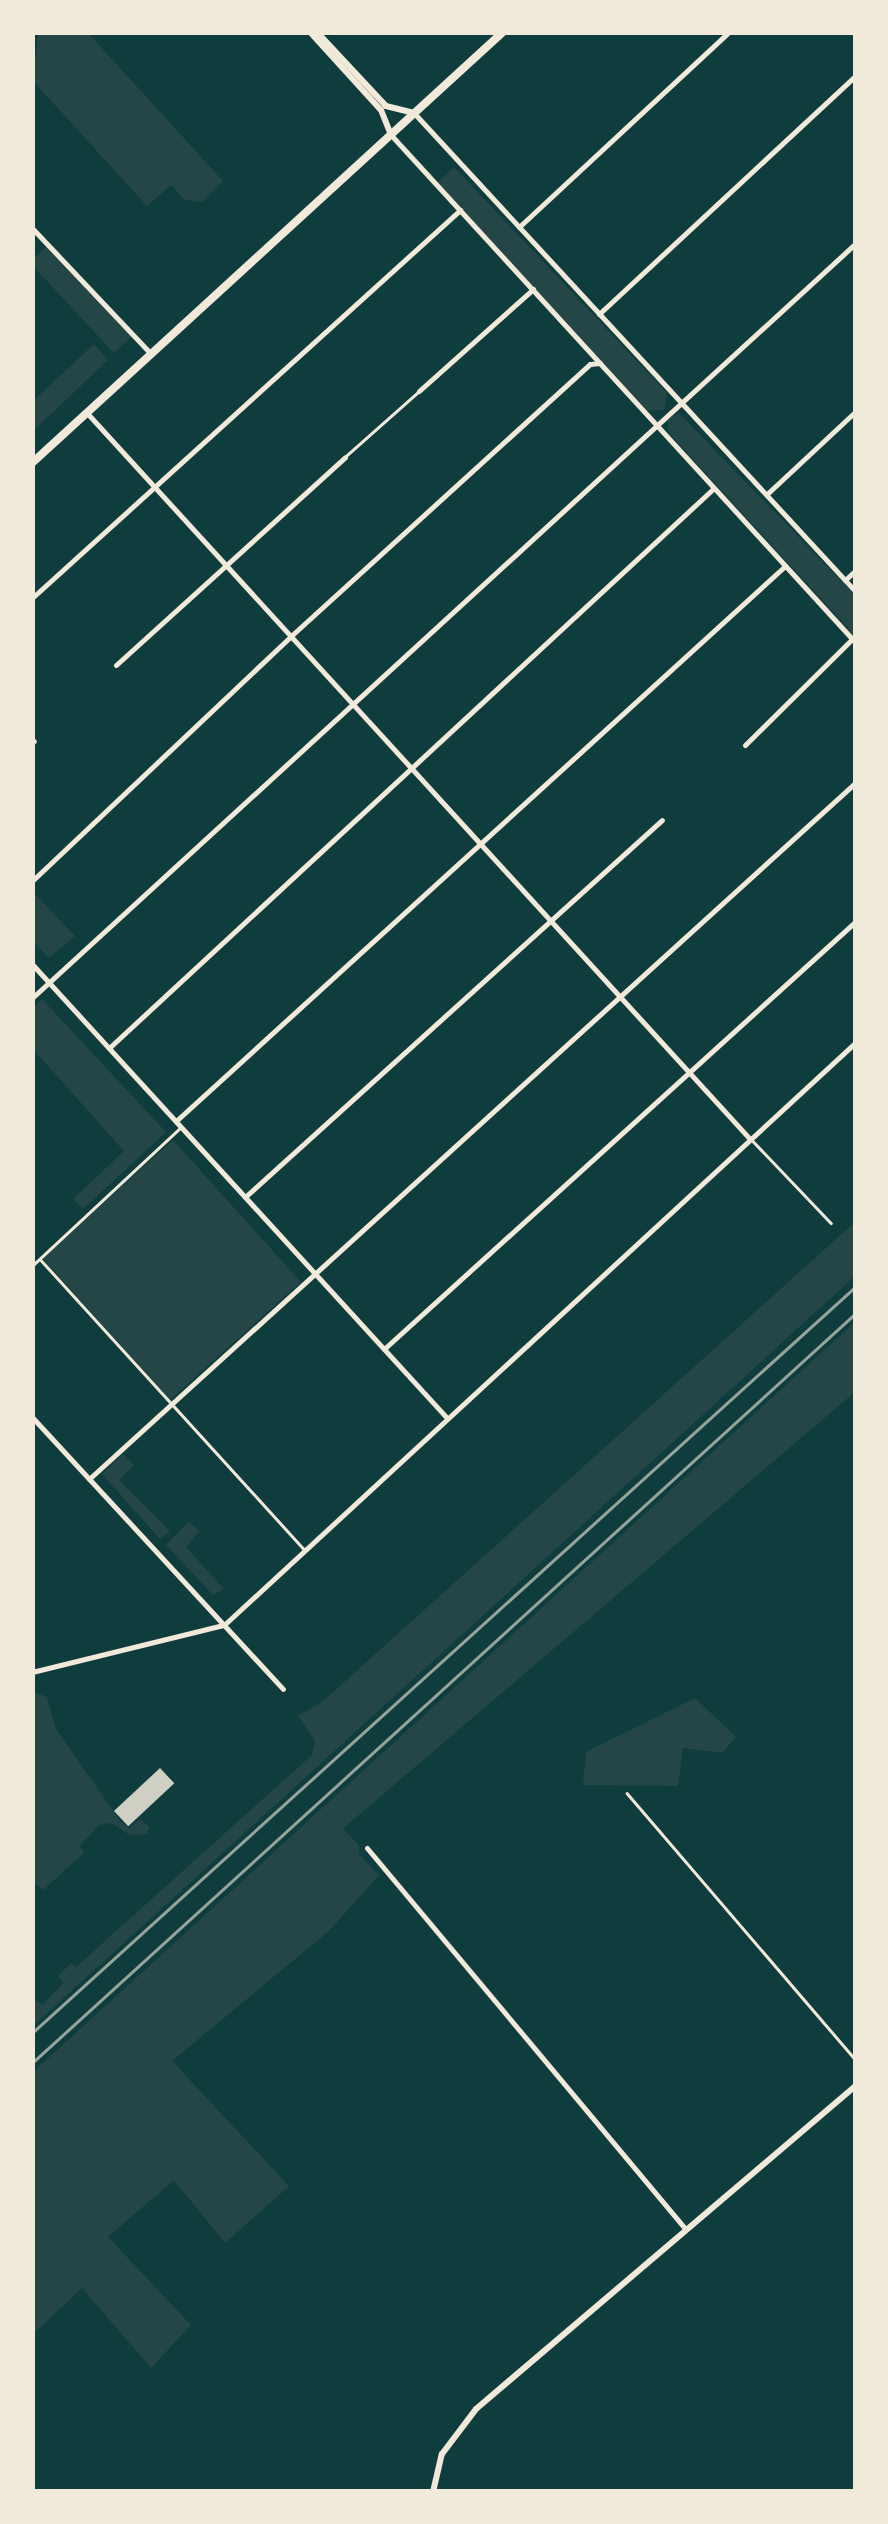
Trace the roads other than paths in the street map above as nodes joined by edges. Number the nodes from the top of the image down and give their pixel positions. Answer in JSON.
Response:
{"nodes":[{"id":1,"x":314,"y":32,"type":"edge"},
{"id":2,"x":502,"y":32,"type":"edge"},
{"id":3,"x":729,"y":32,"type":"edge"},
{"id":4,"x":856,"y":75,"type":"edge"},
{"id":5,"x":414,"y":114,"type":"junction"},
{"id":6,"x":391,"y":135,"type":"junction"},
{"id":7,"x":460,"y":210,"type":"junction"},
{"id":8,"x":519,"y":227,"type":"junction"},
{"id":9,"x":32,"y":228,"type":"edge"},
{"id":10,"x":856,"y":244,"type":"edge"},
{"id":11,"x":533,"y":290,"type":"junction"},
{"id":12,"x":599,"y":314,"type":"junction"},
{"id":13,"x":151,"y":354,"type":"junction"},
{"id":14,"x":600,"y":363,"type":"junction"},
{"id":15,"x":419,"y":391,"type":"joint"},
{"id":16,"x":681,"y":402,"type":"junction"},
{"id":17,"x":856,"y":410,"type":"edge"},
{"id":18,"x":87,"y":412,"type":"junction"},
{"id":19,"x":657,"y":426,"type":"junction"},
{"id":20,"x":345,"y":457,"type":"joint"},
{"id":21,"x":32,"y":462,"type":"edge"},
{"id":22,"x":154,"y":488,"type":"junction"},
{"id":23,"x":714,"y":488,"type":"junction"},
{"id":24,"x":766,"y":494,"type":"junction"},
{"id":25,"x":224,"y":565,"type":"junction"},
{"id":26,"x":786,"y":566,"type":"junction"},
{"id":27,"x":856,"y":570,"type":"edge"},
{"id":28,"x":845,"y":580,"type":"junction"},
{"id":29,"x":856,"y":592,"type":"edge"},
{"id":30,"x":32,"y":598,"type":"edge"},
{"id":31,"x":291,"y":636,"type":"junction"},
{"id":32,"x":854,"y":641,"type":"edge"},
{"id":33,"x":116,"y":665,"type":"dead end"},
{"id":34,"x":348,"y":701,"type":"junction"},
{"id":35,"x":745,"y":744,"type":"dead end"},
{"id":36,"x":409,"y":768,"type":"junction"},
{"id":37,"x":856,"y":782,"type":"edge"},
{"id":38,"x":662,"y":820,"type":"dead end"},
{"id":39,"x":480,"y":845,"type":"junction"},
{"id":40,"x":32,"y":881,"type":"edge"},
{"id":41,"x":548,"y":920,"type":"junction"},
{"id":42,"x":856,"y":920,"type":"edge"},
{"id":43,"x":32,"y":964,"type":"edge"},
{"id":44,"x":49,"y":983,"type":"junction"},
{"id":45,"x":616,"y":996,"type":"junction"},
{"id":46,"x":32,"y":998,"type":"edge"},
{"id":47,"x":856,"y":1042,"type":"edge"},
{"id":48,"x":109,"y":1048,"type":"junction"},
{"id":49,"x":686,"y":1073,"type":"junction"},
{"id":50,"x":176,"y":1121,"type":"junction"},
{"id":51,"x":181,"y":1127,"type":"junction"},
{"id":52,"x":749,"y":1138,"type":"junction"},
{"id":53,"x":245,"y":1197,"type":"junction"},
{"id":54,"x":831,"y":1223,"type":"dead end"},
{"id":55,"x":40,"y":1259,"type":"junction"},
{"id":56,"x":32,"y":1266,"type":"edge"},
{"id":57,"x":314,"y":1273,"type":"junction"},
{"id":58,"x":384,"y":1349,"type":"junction"},
{"id":59,"x":174,"y":1404,"type":"junction"},
{"id":60,"x":32,"y":1417,"type":"edge"},
{"id":61,"x":447,"y":1418,"type":"junction"},
{"id":62,"x":90,"y":1479,"type":"junction"},
{"id":63,"x":306,"y":1550,"type":"junction"},
{"id":64,"x":224,"y":1625,"type":"junction"},
{"id":65,"x":32,"y":1672,"type":"edge"},
{"id":66,"x":284,"y":1689,"type":"dead end"},
{"id":67,"x":628,"y":1793,"type":"dead end"},
{"id":68,"x":367,"y":1848,"type":"dead end"},
{"id":69,"x":856,"y":2060,"type":"edge"},
{"id":70,"x":856,"y":2086,"type":"edge"},
{"id":71,"x":686,"y":2230,"type":"junction"},
{"id":72,"x":432,"y":2492,"type":"edge"}],
"edges":[{"from":1,"to":5,"type":"street"},
{"from":1,"to":6,"type":"street"},
{"from":2,"to":5,"type":"main road"},
{"from":3,"to":8,"type":"street"},
{"from":4,"to":12,"type":"street"},
{"from":5,"to":6,"type":"main road"},
{"from":5,"to":8,"type":"street"},
{"from":6,"to":7,"type":"street"},
{"from":6,"to":13,"type":"main road"},
{"from":7,"to":11,"type":"street"},
{"from":7,"to":22,"type":"street"},
{"from":8,"to":12,"type":"street"},
{"from":9,"to":13,"type":"street"},
{"from":10,"to":16,"type":"street"},
{"from":11,"to":14,"type":"street"},
{"from":11,"to":15,"type":"street"},
{"from":12,"to":16,"type":"street"},
{"from":13,"to":18,"type":"main road"},
{"from":14,"to":19,"type":"street"},
{"from":14,"to":31,"type":"street"},
{"from":15,"to":20,"type":"lane"},
{"from":16,"to":19,"type":"street"},
{"from":16,"to":24,"type":"street"},
{"from":17,"to":24,"type":"street"},
{"from":18,"to":21,"type":"main road"},
{"from":18,"to":22,"type":"street"},
{"from":19,"to":23,"type":"street"},
{"from":19,"to":34,"type":"street"},
{"from":20,"to":25,"type":"street"},
{"from":22,"to":25,"type":"street"},
{"from":22,"to":30,"type":"street"},
{"from":23,"to":26,"type":"street"},
{"from":23,"to":36,"type":"street"},
{"from":24,"to":28,"type":"street"},
{"from":25,"to":31,"type":"street"},
{"from":25,"to":33,"type":"street"},
{"from":26,"to":32,"type":"street"},
{"from":26,"to":39,"type":"street"},
{"from":27,"to":28,"type":"street"},
{"from":28,"to":29,"type":"street"},
{"from":31,"to":34,"type":"street"},
{"from":31,"to":40,"type":"street"},
{"from":32,"to":35,"type":"street"},
{"from":34,"to":36,"type":"street"},
{"from":34,"to":44,"type":"street"},
{"from":36,"to":39,"type":"street"},
{"from":36,"to":48,"type":"street"},
{"from":37,"to":45,"type":"street"},
{"from":38,"to":41,"type":"street"},
{"from":39,"to":41,"type":"street"},
{"from":39,"to":50,"type":"street"},
{"from":41,"to":45,"type":"street"},
{"from":41,"to":53,"type":"street"},
{"from":42,"to":49,"type":"street"},
{"from":43,"to":44,"type":"street"},
{"from":44,"to":46,"type":"street"},
{"from":44,"to":48,"type":"street"},
{"from":45,"to":49,"type":"street"},
{"from":45,"to":57,"type":"street"},
{"from":47,"to":52,"type":"street"},
{"from":48,"to":50,"type":"street"},
{"from":49,"to":52,"type":"street"},
{"from":49,"to":58,"type":"street"},
{"from":50,"to":51,"type":"street"},
{"from":51,"to":53,"type":"street"},
{"from":51,"to":55,"type":"lane"},
{"from":52,"to":54,"type":"lane"},
{"from":52,"to":61,"type":"street"},
{"from":53,"to":57,"type":"street"},
{"from":55,"to":56,"type":"lane"},
{"from":55,"to":59,"type":"lane"},
{"from":57,"to":58,"type":"street"},
{"from":57,"to":59,"type":"street"},
{"from":58,"to":61,"type":"street"},
{"from":59,"to":62,"type":"street"},
{"from":59,"to":63,"type":"lane"},
{"from":60,"to":62,"type":"street"},
{"from":61,"to":63,"type":"street"},
{"from":62,"to":64,"type":"street"},
{"from":63,"to":64,"type":"street"},
{"from":64,"to":65,"type":"street"},
{"from":64,"to":66,"type":"street"},
{"from":67,"to":69,"type":"lane"},
{"from":68,"to":71,"type":"street"},
{"from":70,"to":71,"type":"street"},
{"from":71,"to":72,"type":"street"}]}
